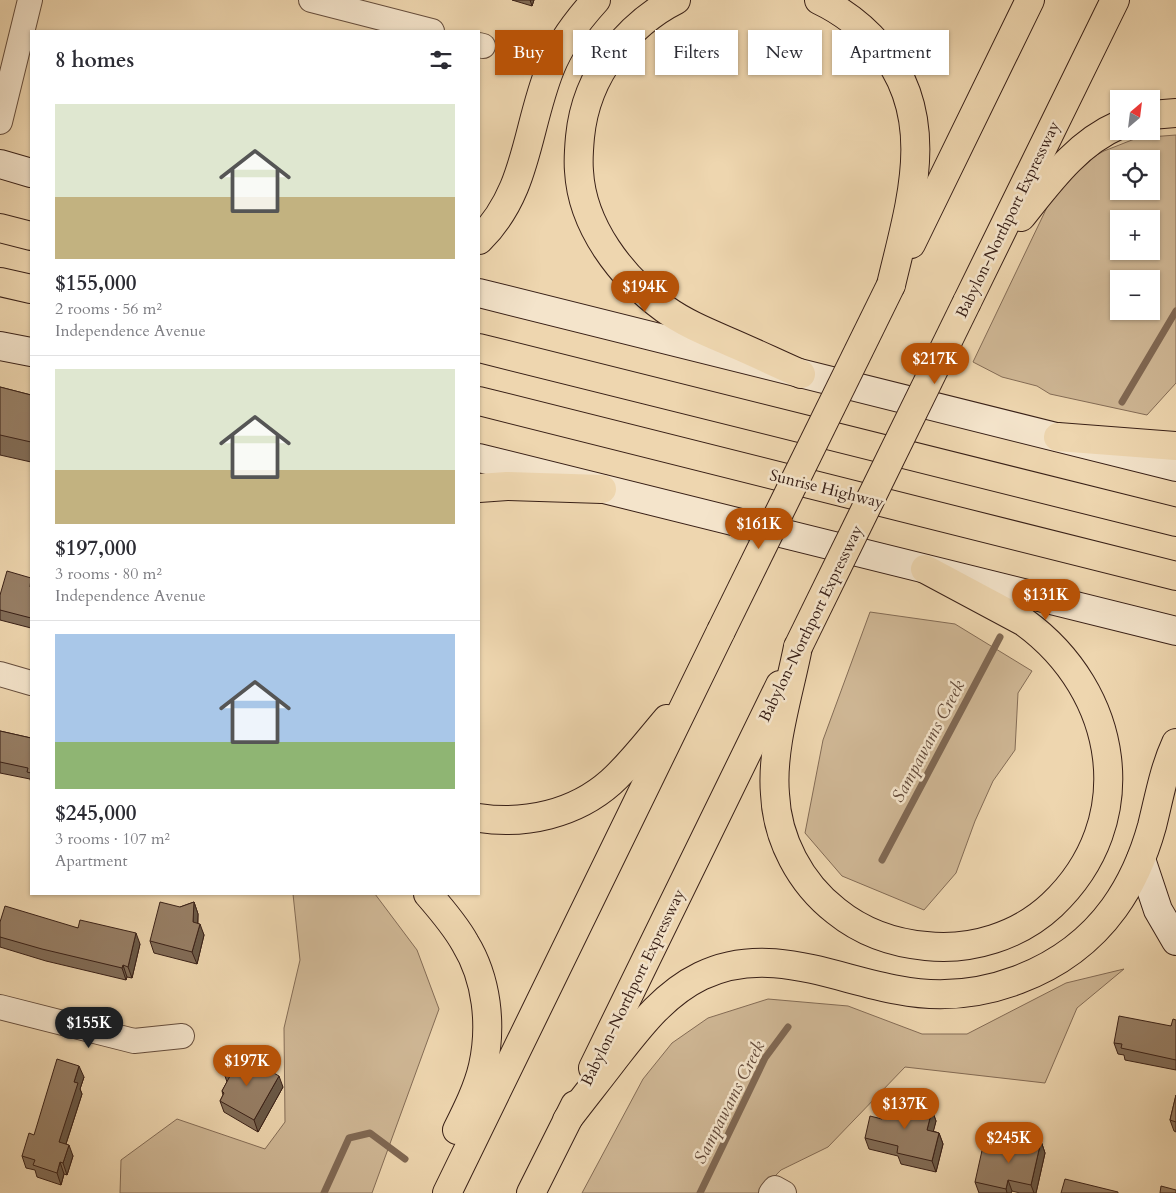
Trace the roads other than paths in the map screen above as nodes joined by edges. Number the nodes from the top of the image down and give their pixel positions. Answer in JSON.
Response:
{"nodes":[{"id":1,"x":30,"y":0,"type":"edge"},
{"id":2,"x":312,"y":0,"type":"edge"},
{"id":3,"x":596,"y":0,"type":"edge"},
{"id":4,"x":676,"y":0,"type":"edge"},
{"id":5,"x":819,"y":0,"type":"edge"},
{"id":6,"x":1030,"y":0,"type":"edge"},
{"id":7,"x":1115,"y":0,"type":"edge"},
{"id":8,"x":428,"y":30,"type":"edge"},
{"id":9,"x":1176,"y":113,"type":"edge"},
{"id":10,"x":1160,"y":114,"type":"edge"},
{"id":11,"x":0,"y":122,"type":"edge"},
{"id":12,"x":1110,"y":130,"type":"edge"},
{"id":13,"x":0,"y":164,"type":"edge"},
{"id":14,"x":30,"y":173,"type":"edge"},
{"id":15,"x":0,"y":228,"type":"edge"},
{"id":16,"x":30,"y":236,"type":"edge"},
{"id":17,"x":480,"y":239,"type":"edge"},
{"id":18,"x":993,"y":250,"type":"junction"},
{"id":19,"x":0,"y":282,"type":"edge"},
{"id":20,"x":891,"y":285,"type":"junction"},
{"id":21,"x":30,"y":289,"type":"edge"},
{"id":22,"x":480,"y":293,"type":"edge"},
{"id":23,"x":0,"y":346,"type":"edge"},
{"id":24,"x":480,"y":348,"type":"edge"},
{"id":25,"x":30,"y":352,"type":"edge"},
{"id":26,"x":801,"y":374,"type":"junction"},
{"id":27,"x":480,"y":401,"type":"edge"},
{"id":28,"x":1058,"y":437,"type":"junction"},
{"id":29,"x":1176,"y":446,"type":"edge"},
{"id":30,"x":480,"y":458,"type":"edge"},
{"id":31,"x":1176,"y":467,"type":"edge"},
{"id":32,"x":480,"y":488,"type":"edge"},
{"id":33,"x":602,"y":489,"type":"junction"},
{"id":34,"x":1176,"y":522,"type":"edge"},
{"id":35,"x":926,"y":569,"type":"junction"},
{"id":36,"x":1176,"y":576,"type":"edge"},
{"id":37,"x":1176,"y":631,"type":"edge"},
{"id":38,"x":798,"y":647,"type":"junction"},
{"id":39,"x":0,"y":674,"type":"edge"},
{"id":40,"x":30,"y":683,"type":"edge"},
{"id":41,"x":692,"y":689,"type":"junction"},
{"id":42,"x":1176,"y":743,"type":"edge"},
{"id":43,"x":480,"y":818,"type":"edge"},
{"id":44,"x":1141,"y":859,"type":"junction"},
{"id":45,"x":429,"y":895,"type":"edge"},
{"id":46,"x":1176,"y":941,"type":"edge"},
{"id":47,"x":0,"y":1007,"type":"edge"},
{"id":48,"x":182,"y":1036,"type":"dead end"},
{"id":49,"x":567,"y":1120,"type":"junction"},
{"id":50,"x":432,"y":1193,"type":"edge"},
{"id":51,"x":447,"y":1193,"type":"edge"},
{"id":52,"x":531,"y":1193,"type":"edge"},
{"id":53,"x":771,"y":1193,"type":"edge"},
{"id":54,"x":784,"y":1193,"type":"edge"}],
"edges":[{"from":1,"to":11,"type":"street"},
{"from":2,"to":8,"type":"street"},
{"from":3,"to":17,"type":"main road"},
{"from":4,"to":26,"type":"main road"},
{"from":5,"to":20,"type":"main road"},
{"from":6,"to":20,"type":"main road"},
{"from":7,"to":18,"type":"main road","name":"Babylon-Northport Expressway"},
{"from":9,"to":10,"type":"main road"},
{"from":12,"to":18,"type":"main road"},
{"from":13,"to":14,"type":"main road"},
{"from":15,"to":16,"type":"main road"},
{"from":18,"to":38,"type":"main road","name":"Babylon-Northport Expressway","bridge":true},
{"from":19,"to":21,"type":"main road"},
{"from":20,"to":41,"type":"main road","bridge":true},
{"from":22,"to":26,"type":"main road"},
{"from":23,"to":25,"type":"main road"},
{"from":24,"to":34,"type":"main road"},
{"from":26,"to":28,"type":"main road"},
{"from":27,"to":36,"type":"main road","name":"Sunrise Highway"},
{"from":28,"to":29,"type":"main road"},
{"from":28,"to":31,"type":"main road"},
{"from":30,"to":33,"type":"main road"},
{"from":32,"to":33,"type":"main road"},
{"from":33,"to":35,"type":"main road"},
{"from":35,"to":37,"type":"main road"},
{"from":35,"to":38,"type":"main road"},
{"from":38,"to":49,"type":"main road","name":"Babylon-Northport Expressway"},
{"from":39,"to":40,"type":"street"},
{"from":41,"to":43,"type":"main road"},
{"from":41,"to":51,"type":"main road"},
{"from":42,"to":44,"type":"main road"},
{"from":44,"to":46,"type":"main road"},
{"from":44,"to":49,"type":"main road"},
{"from":45,"to":50,"type":"main road"},
{"from":47,"to":48,"type":"street"},
{"from":49,"to":52,"type":"main road","name":"Babylon-Northport Expressway"},
{"from":53,"to":54,"type":"street"}]}
